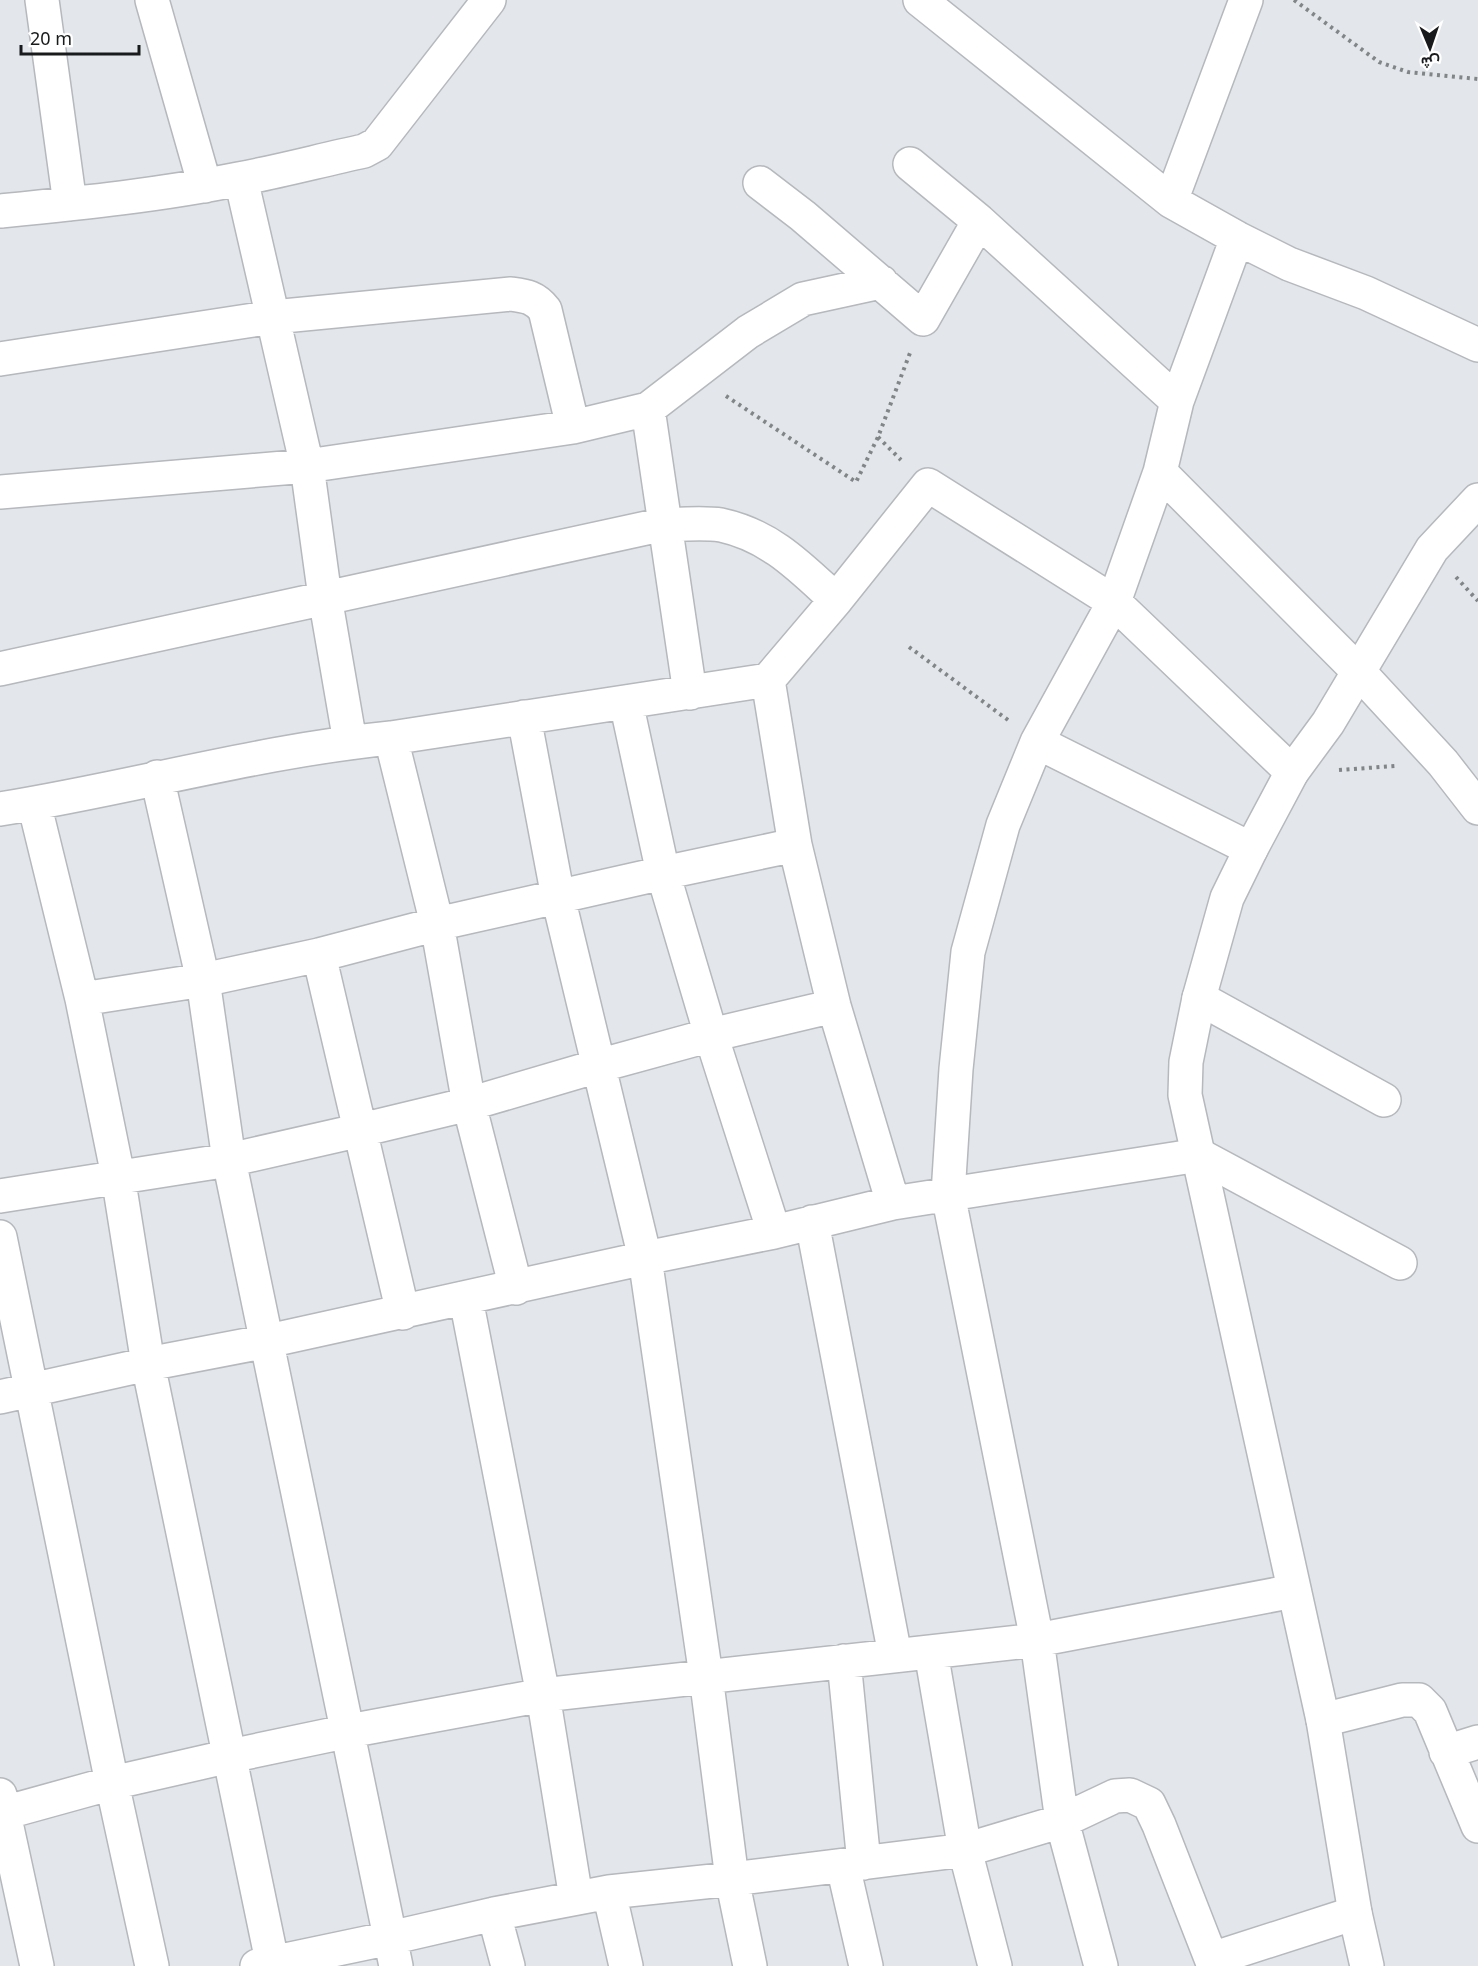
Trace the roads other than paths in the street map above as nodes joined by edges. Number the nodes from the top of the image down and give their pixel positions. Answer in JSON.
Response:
{"nodes":[{"id":1,"x":42,"y":0,"type":"edge"},
{"id":2,"x":152,"y":0,"type":"edge"},
{"id":3,"x":489,"y":0,"type":"edge"},
{"id":4,"x":920,"y":0,"type":"edge"},
{"id":5,"x":1246,"y":0,"type":"edge"},
{"id":6,"x":910,"y":164,"type":"dead end"},
{"id":7,"x":242,"y":179,"type":"junction"},
{"id":8,"x":760,"y":183,"type":"dead end"},
{"id":9,"x":204,"y":186,"type":"junction"},
{"id":10,"x":1171,"y":201,"type":"junction"},
{"id":11,"x":70,"y":204,"type":"junction"},
{"id":12,"x":0,"y":211,"type":"edge"},
{"id":13,"x":979,"y":221,"type":"junction"},
{"id":14,"x":1237,"y":238,"type":"junction"},
{"id":15,"x":881,"y":282,"type":"junction"},
{"id":16,"x":273,"y":317,"type":"junction"},
{"id":17,"x":1478,"y":345,"type":"edge"},
{"id":18,"x":0,"y":359,"type":"edge"},
{"id":19,"x":1177,"y":401,"type":"junction"},
{"id":20,"x":648,"y":409,"type":"junction"},
{"id":21,"x":573,"y":427,"type":"junction"},
{"id":22,"x":307,"y":466,"type":"junction"},
{"id":23,"x":1160,"y":472,"type":"junction"},
{"id":24,"x":0,"y":492,"type":"edge"},
{"id":25,"x":1478,"y":500,"type":"edge"},
{"id":26,"x":665,"y":524,"type":"junction"},
{"id":27,"x":325,"y":597,"type":"junction"},
{"id":28,"x":836,"y":600,"type":"junction"},
{"id":29,"x":1114,"y":602,"type":"junction"},
{"id":30,"x":0,"y":669,"type":"edge"},
{"id":31,"x":1359,"y":672,"type":"junction"},
{"id":32,"x":768,"y":680,"type":"junction"},
{"id":33,"x":690,"y":693,"type":"junction"},
{"id":34,"x":626,"y":702,"type":"junction"},
{"id":35,"x":524,"y":717,"type":"junction"},
{"id":36,"x":391,"y":738,"type":"junction"},
{"id":37,"x":350,"y":742,"type":"junction"},
{"id":38,"x":1037,"y":742,"type":"junction"},
{"id":39,"x":1292,"y":772,"type":"junction"},
{"id":40,"x":157,"y":777,"type":"junction"},
{"id":41,"x":34,"y":803,"type":"junction"},
{"id":42,"x":1478,"y":808,"type":"edge"},
{"id":43,"x":0,"y":809,"type":"edge"},
{"id":44,"x":795,"y":845,"type":"junction"},
{"id":45,"x":1251,"y":849,"type":"junction"},
{"id":46,"x":663,"y":873,"type":"junction"},
{"id":47,"x":558,"y":897,"type":"junction"},
{"id":48,"x":437,"y":924,"type":"junction"},
{"id":49,"x":319,"y":955,"type":"junction"},
{"id":50,"x":203,"y":980,"type":"junction"},
{"id":51,"x":1199,"y":998,"type":"junction"},
{"id":52,"x":82,"y":999,"type":"junction"},
{"id":53,"x":834,"y":1006,"type":"junction"},
{"id":54,"x":711,"y":1035,"type":"junction"},
{"id":55,"x":598,"y":1066,"type":"junction"},
{"id":56,"x":1384,"y":1100,"type":"dead end"},
{"id":57,"x":469,"y":1104,"type":"junction"},
{"id":58,"x":361,"y":1130,"type":"junction"},
{"id":59,"x":1199,"y":1155,"type":"junction"},
{"id":60,"x":229,"y":1160,"type":"junction"},
{"id":61,"x":118,"y":1176,"type":"junction"},
{"id":62,"x":948,"y":1194,"type":"junction"},
{"id":63,"x":0,"y":1196,"type":"edge"},
{"id":64,"x":893,"y":1203,"type":"junction"},
{"id":65,"x":812,"y":1222,"type":"junction"},
{"id":66,"x":774,"y":1232,"type":"junction"},
{"id":67,"x":0,"y":1237,"type":"edge"},
{"id":68,"x":645,"y":1258,"type":"junction"},
{"id":69,"x":1400,"y":1263,"type":"dead end"},
{"id":70,"x":516,"y":1288,"type":"junction"},
{"id":71,"x":466,"y":1299,"type":"junction"},
{"id":72,"x":403,"y":1312,"type":"junction"},
{"id":73,"x":268,"y":1341,"type":"junction"},
{"id":74,"x":148,"y":1364,"type":"junction"},
{"id":75,"x":15,"y":1393,"type":"edge"},
{"id":76,"x":1294,"y":1591,"type":"junction"},
{"id":77,"x":1036,"y":1640,"type":"junction"},
{"id":78,"x":931,"y":1652,"type":"junction"},
{"id":79,"x":896,"y":1655,"type":"junction"},
{"id":80,"x":844,"y":1661,"type":"junction"},
{"id":81,"x":706,"y":1676,"type":"junction"},
{"id":82,"x":543,"y":1695,"type":"junction"},
{"id":83,"x":1323,"y":1720,"type":"junction"},
{"id":84,"x":349,"y":1731,"type":"junction"},
{"id":85,"x":1478,"y":1742,"type":"edge"},
{"id":86,"x":1446,"y":1752,"type":"junction"},
{"id":87,"x":230,"y":1756,"type":"junction"},
{"id":88,"x":112,"y":1784,"type":"junction"},
{"id":89,"x":1,"y":1807,"type":"edge"},
{"id":90,"x":1062,"y":1821,"type":"junction"},
{"id":91,"x":1478,"y":1826,"type":"edge"},
{"id":92,"x":965,"y":1850,"type":"junction"},
{"id":93,"x":854,"y":1864,"type":"junction"},
{"id":94,"x":732,"y":1880,"type":"junction"},
{"id":95,"x":609,"y":1892,"type":"junction"},
{"id":96,"x":576,"y":1898,"type":"junction"},
{"id":97,"x":1355,"y":1913,"type":"junction"},
{"id":98,"x":494,"y":1914,"type":"junction"},
{"id":99,"x":393,"y":1952,"type":"edge"},
{"id":100,"x":1213,"y":1963,"type":"edge"},
{"id":101,"x":267,"y":1965,"type":"edge"},
{"id":102,"x":37,"y":1966,"type":"edge"},
{"id":103,"x":152,"y":1966,"type":"edge"},
{"id":104,"x":508,"y":1966,"type":"edge"},
{"id":105,"x":626,"y":1966,"type":"edge"},
{"id":106,"x":750,"y":1966,"type":"edge"},
{"id":107,"x":866,"y":1966,"type":"edge"},
{"id":108,"x":995,"y":1966,"type":"edge"},
{"id":109,"x":1101,"y":1966,"type":"edge"},
{"id":110,"x":1367,"y":1966,"type":"edge"}],
"edges":[{"from":1,"to":11,"type":"street"},
{"from":2,"to":9,"type":"street"},
{"from":3,"to":7,"type":"street"},
{"from":4,"to":10,"type":"street"},
{"from":5,"to":10,"type":"street"},
{"from":6,"to":13,"type":"street"},
{"from":7,"to":9,"type":"street"},
{"from":7,"to":16,"type":"street"},
{"from":8,"to":15,"type":"street"},
{"from":9,"to":11,"type":"street"},
{"from":10,"to":14,"type":"street"},
{"from":11,"to":12,"type":"street"},
{"from":13,"to":15,"type":"street"},
{"from":13,"to":19,"type":"street"},
{"from":14,"to":17,"type":"street"},
{"from":14,"to":19,"type":"street"},
{"from":15,"to":20,"type":"street"},
{"from":16,"to":18,"type":"street"},
{"from":16,"to":21,"type":"street"},
{"from":16,"to":22,"type":"street"},
{"from":19,"to":23,"type":"street"},
{"from":20,"to":21,"type":"street"},
{"from":20,"to":26,"type":"street"},
{"from":21,"to":22,"type":"street"},
{"from":22,"to":24,"type":"street"},
{"from":22,"to":27,"type":"street"},
{"from":23,"to":29,"type":"street"},
{"from":23,"to":31,"type":"street"},
{"from":25,"to":31,"type":"street"},
{"from":26,"to":27,"type":"street"},
{"from":26,"to":28,"type":"street"},
{"from":26,"to":33,"type":"street"},
{"from":27,"to":30,"type":"street"},
{"from":27,"to":37,"type":"street"},
{"from":28,"to":29,"type":"street"},
{"from":28,"to":32,"type":"street"},
{"from":29,"to":38,"type":"street"},
{"from":29,"to":39,"type":"street"},
{"from":31,"to":39,"type":"street"},
{"from":31,"to":42,"type":"street"},
{"from":32,"to":33,"type":"street"},
{"from":32,"to":44,"type":"street"},
{"from":33,"to":34,"type":"street"},
{"from":34,"to":35,"type":"street"},
{"from":34,"to":46,"type":"street"},
{"from":35,"to":36,"type":"street"},
{"from":35,"to":47,"type":"street"},
{"from":36,"to":37,"type":"street"},
{"from":36,"to":48,"type":"street"},
{"from":37,"to":40,"type":"street"},
{"from":38,"to":45,"type":"street"},
{"from":38,"to":62,"type":"street"},
{"from":39,"to":45,"type":"street"},
{"from":40,"to":41,"type":"street"},
{"from":40,"to":50,"type":"street"},
{"from":41,"to":43,"type":"street"},
{"from":41,"to":52,"type":"street"},
{"from":44,"to":46,"type":"street"},
{"from":44,"to":53,"type":"street"},
{"from":45,"to":51,"type":"street"},
{"from":46,"to":47,"type":"street"},
{"from":46,"to":54,"type":"street"},
{"from":47,"to":48,"type":"street"},
{"from":47,"to":55,"type":"street"},
{"from":48,"to":49,"type":"street"},
{"from":48,"to":57,"type":"street"},
{"from":49,"to":50,"type":"street"},
{"from":49,"to":58,"type":"street"},
{"from":50,"to":52,"type":"street"},
{"from":50,"to":60,"type":"street"},
{"from":51,"to":56,"type":"street"},
{"from":51,"to":59,"type":"street"},
{"from":52,"to":61,"type":"street"},
{"from":53,"to":54,"type":"street"},
{"from":53,"to":64,"type":"street"},
{"from":54,"to":55,"type":"street"},
{"from":54,"to":66,"type":"street"},
{"from":55,"to":57,"type":"street"},
{"from":55,"to":68,"type":"street"},
{"from":57,"to":58,"type":"street"},
{"from":57,"to":70,"type":"street"},
{"from":58,"to":60,"type":"street"},
{"from":58,"to":72,"type":"street"},
{"from":59,"to":62,"type":"street"},
{"from":59,"to":69,"type":"street"},
{"from":59,"to":76,"type":"street"},
{"from":60,"to":61,"type":"street"},
{"from":60,"to":73,"type":"street"},
{"from":61,"to":63,"type":"street"},
{"from":61,"to":74,"type":"street"},
{"from":62,"to":64,"type":"street"},
{"from":62,"to":77,"type":"street"},
{"from":64,"to":65,"type":"street"},
{"from":65,"to":66,"type":"street"},
{"from":65,"to":79,"type":"street"},
{"from":66,"to":68,"type":"street"},
{"from":67,"to":75,"type":"street"},
{"from":68,"to":70,"type":"street"},
{"from":68,"to":81,"type":"street"},
{"from":70,"to":71,"type":"street"},
{"from":71,"to":72,"type":"street"},
{"from":71,"to":82,"type":"street"},
{"from":72,"to":73,"type":"street"},
{"from":73,"to":74,"type":"street"},
{"from":73,"to":84,"type":"street"},
{"from":74,"to":75,"type":"street"},
{"from":74,"to":87,"type":"street"},
{"from":75,"to":88,"type":"street"},
{"from":76,"to":77,"type":"street"},
{"from":76,"to":83,"type":"street"},
{"from":77,"to":78,"type":"street"},
{"from":77,"to":90,"type":"street"},
{"from":78,"to":79,"type":"street"},
{"from":78,"to":92,"type":"street"},
{"from":79,"to":80,"type":"street"},
{"from":80,"to":81,"type":"street"},
{"from":80,"to":93,"type":"street"},
{"from":81,"to":82,"type":"street"},
{"from":81,"to":94,"type":"street"},
{"from":82,"to":84,"type":"street"},
{"from":82,"to":96,"type":"street"},
{"from":83,"to":86,"type":"street"},
{"from":83,"to":97,"type":"street"},
{"from":84,"to":87,"type":"street"},
{"from":84,"to":99,"type":"street"},
{"from":85,"to":86,"type":"street"},
{"from":86,"to":91,"type":"street"},
{"from":87,"to":88,"type":"street"},
{"from":87,"to":101,"type":"street"},
{"from":88,"to":89,"type":"street"},
{"from":88,"to":103,"type":"street"},
{"from":89,"to":102,"type":"street"},
{"from":90,"to":92,"type":"street"},
{"from":90,"to":100,"type":"street"},
{"from":90,"to":109,"type":"street"},
{"from":92,"to":93,"type":"street"},
{"from":92,"to":108,"type":"street"},
{"from":93,"to":94,"type":"street"},
{"from":93,"to":107,"type":"street"},
{"from":94,"to":95,"type":"street"},
{"from":94,"to":106,"type":"street"},
{"from":95,"to":96,"type":"street"},
{"from":95,"to":105,"type":"street"},
{"from":96,"to":98,"type":"street"},
{"from":97,"to":100,"type":"street"},
{"from":97,"to":110,"type":"street"},
{"from":98,"to":99,"type":"street"},
{"from":98,"to":104,"type":"street"},
{"from":99,"to":101,"type":"street"}]}
